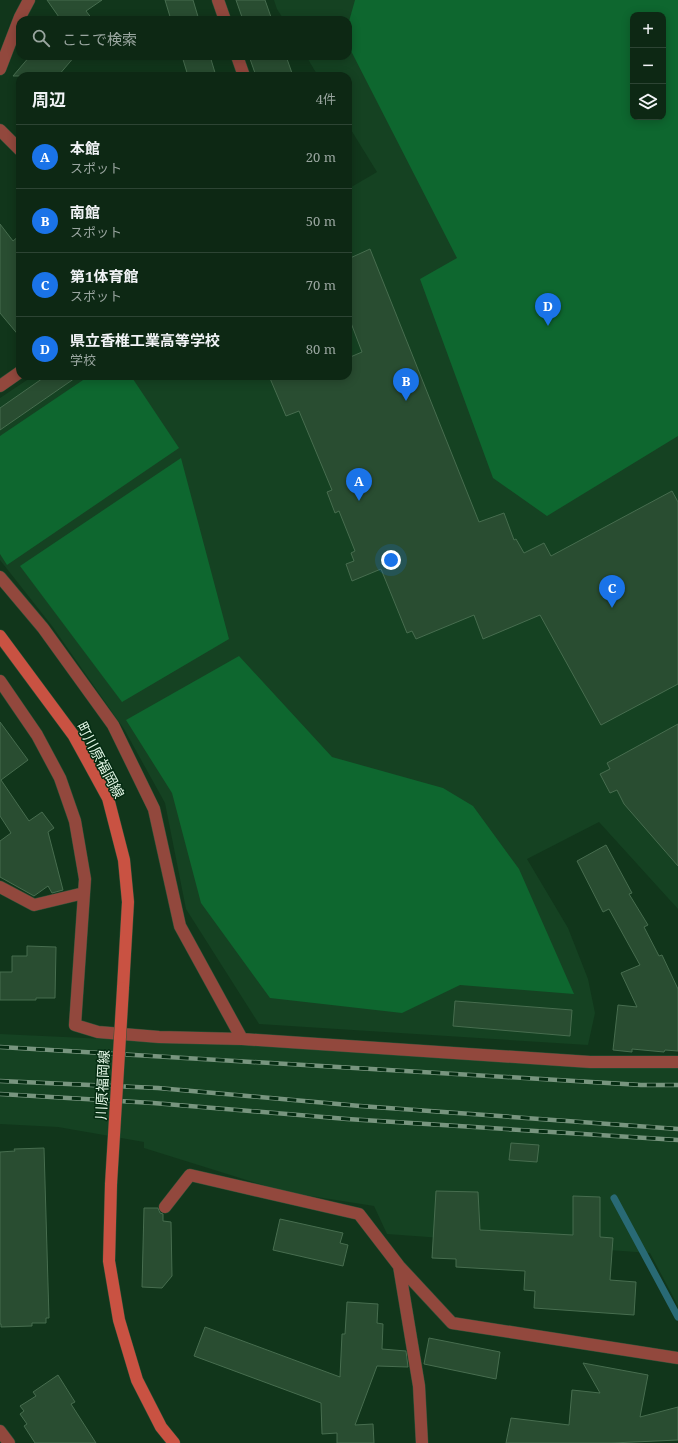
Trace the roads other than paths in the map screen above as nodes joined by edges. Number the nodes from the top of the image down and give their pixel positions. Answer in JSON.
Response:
{"nodes":[{"id":1,"x":29,"y":0,"type":"edge"},
{"id":2,"x":218,"y":0,"type":"edge"},
{"id":3,"x":21,"y":16,"type":"edge"},
{"id":4,"x":224,"y":16,"type":"edge"},
{"id":5,"x":16,"y":28,"type":"edge"},
{"id":6,"x":238,"y":60,"type":"edge"},
{"id":7,"x":0,"y":69,"type":"edge"},
{"id":8,"x":243,"y":72,"type":"edge"},
{"id":9,"x":0,"y":130,"type":"edge"},
{"id":10,"x":16,"y":146,"type":"edge"},
{"id":11,"x":16,"y":375,"type":"edge"},
{"id":12,"x":0,"y":386,"type":"edge"},
{"id":13,"x":0,"y":577,"type":"edge"},
{"id":14,"x":0,"y":636,"type":"edge"},
{"id":15,"x":0,"y":681,"type":"edge"},
{"id":16,"x":0,"y":887,"type":"edge"},
{"id":17,"x":84,"y":893,"type":"junction"},
{"id":18,"x":123,"y":988,"type":"joint"},
{"id":19,"x":242,"y":1039,"type":"junction"},
{"id":20,"x":678,"y":1062,"type":"edge"},
{"id":21,"x":165,"y":1207,"type":"dead end"},
{"id":22,"x":399,"y":1266,"type":"junction"},
{"id":23,"x":678,"y":1358,"type":"edge"},
{"id":24,"x":0,"y":1432,"type":"edge"},
{"id":25,"x":9,"y":1443,"type":"edge"},
{"id":26,"x":174,"y":1443,"type":"edge"},
{"id":27,"x":422,"y":1443,"type":"edge"}],
"edges":[{"from":1,"to":3,"type":"street"},
{"from":2,"to":4,"type":"street"},
{"from":5,"to":7,"type":"street"},
{"from":6,"to":8,"type":"street"},
{"from":9,"to":10,"type":"street"},
{"from":11,"to":12,"type":"street"},
{"from":13,"to":19,"type":"street"},
{"from":14,"to":18,"type":"main road","name":"町川原福岡線"},
{"from":15,"to":17,"type":"street"},
{"from":16,"to":17,"type":"street"},
{"from":17,"to":19,"type":"street"},
{"from":18,"to":26,"type":"main road","name":"川原福岡線","bridge":true},
{"from":19,"to":20,"type":"street"},
{"from":21,"to":22,"type":"street"},
{"from":22,"to":23,"type":"street"},
{"from":22,"to":27,"type":"street"},
{"from":24,"to":25,"type":"street"}]}
